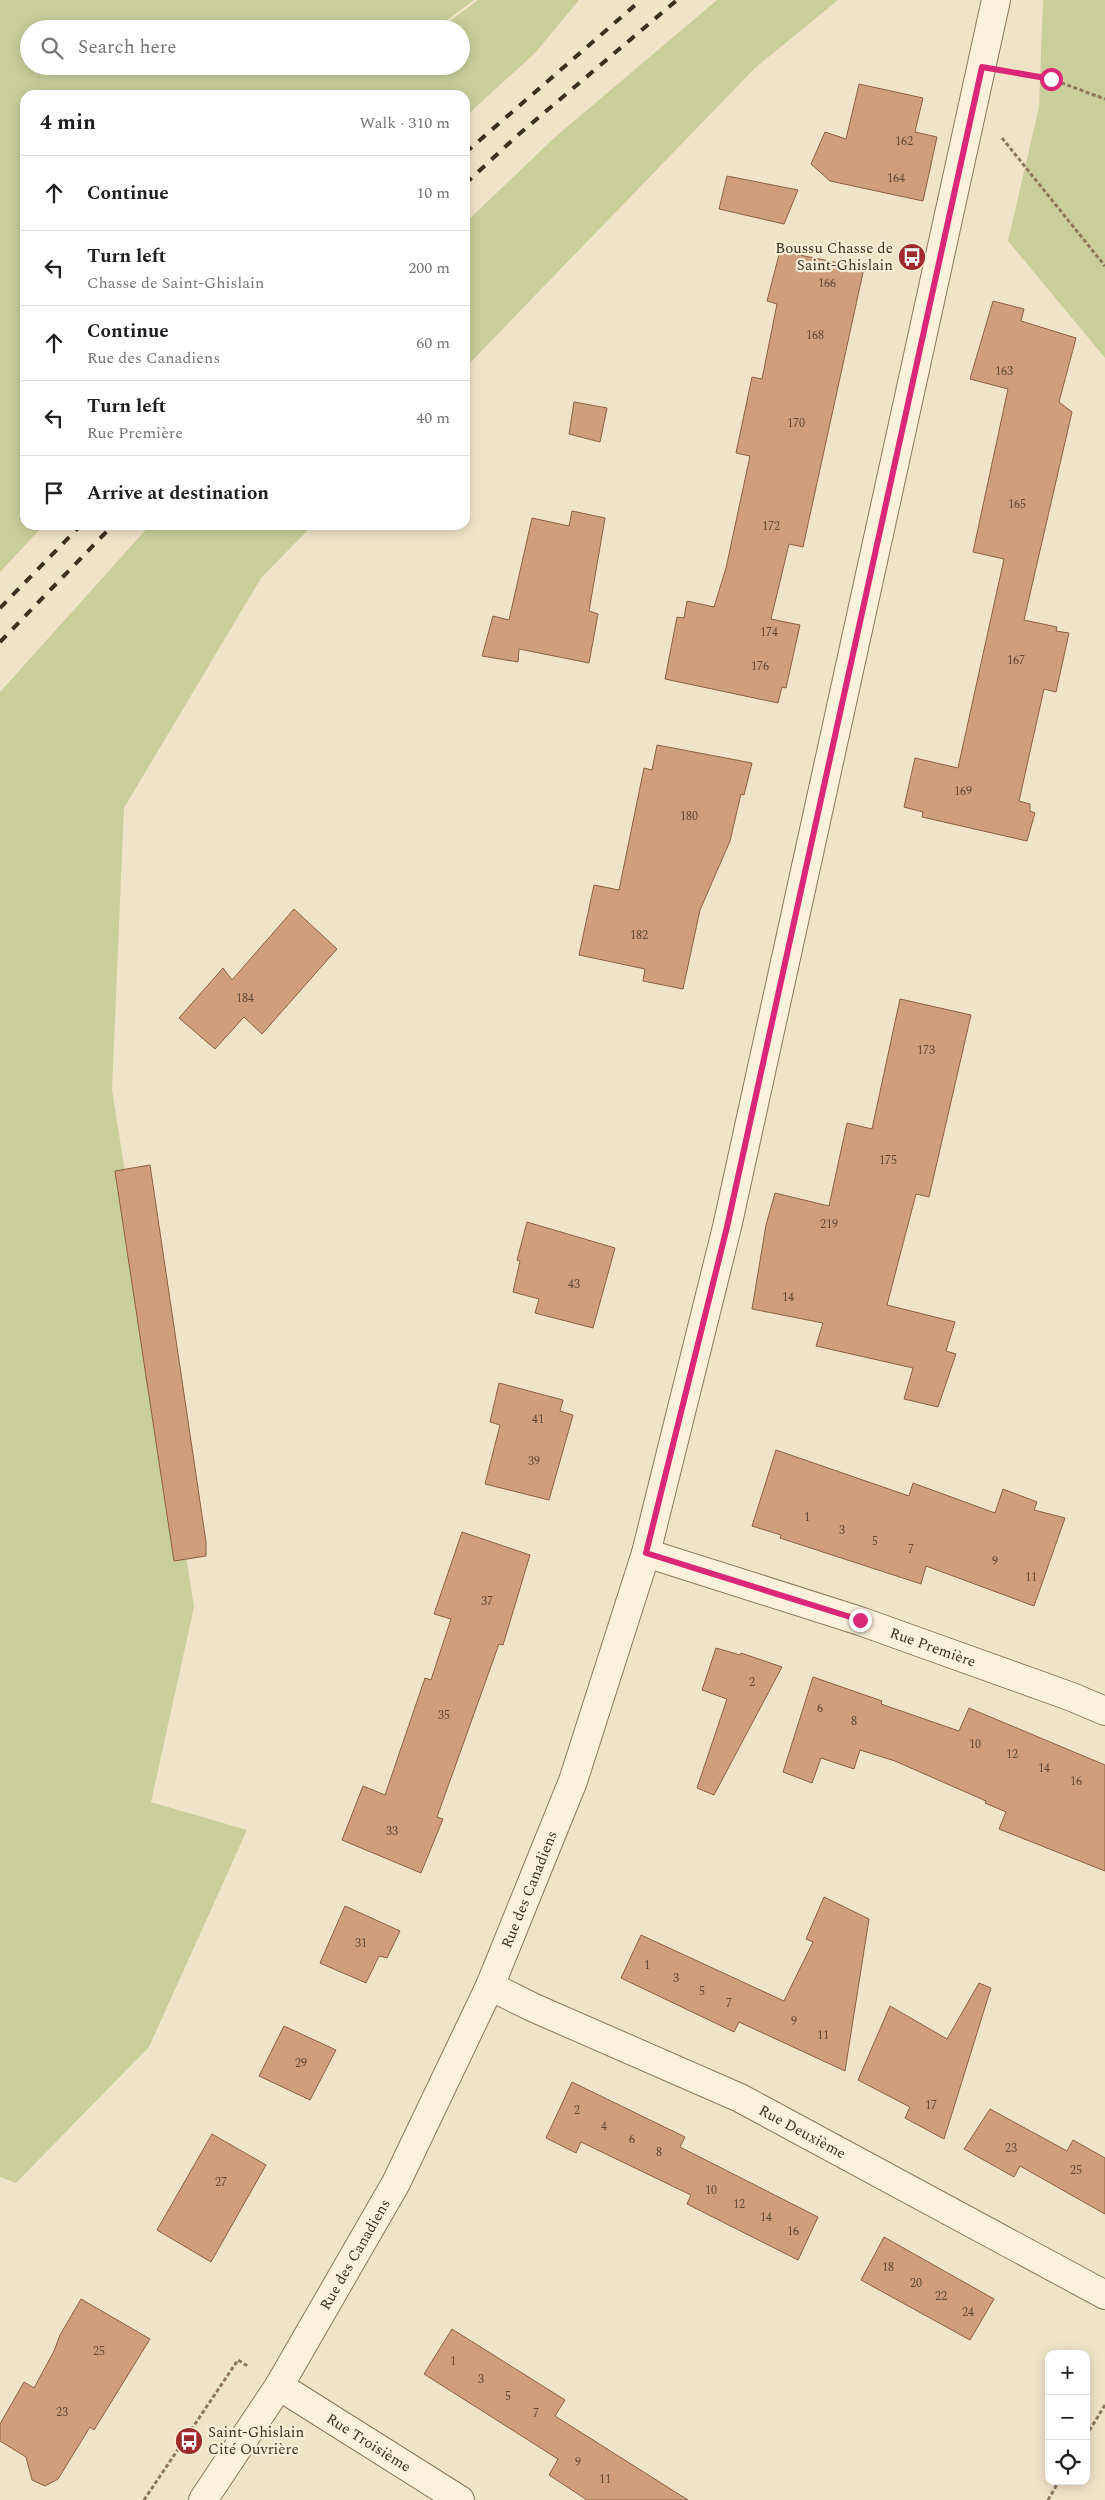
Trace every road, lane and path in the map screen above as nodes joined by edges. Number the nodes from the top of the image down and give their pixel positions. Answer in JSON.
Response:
{"nodes":[{"id":1,"x":996,"y":0,"type":"edge"},
{"id":2,"x":982,"y":67,"type":"junction"},
{"id":3,"x":1105,"y":99,"type":"edge"},
{"id":4,"x":972,"y":113,"type":"junction"},
{"id":5,"x":1105,"y":266,"type":"edge"},
{"id":6,"x":646,"y":1553,"type":"junction"},
{"id":7,"x":1105,"y":1711,"type":"edge"},
{"id":8,"x":490,"y":1986,"type":"junction"},
{"id":9,"x":1105,"y":2295,"type":"edge"},
{"id":10,"x":238,"y":2360,"type":"dead end"},
{"id":11,"x":279,"y":2386,"type":"junction"},
{"id":12,"x":1105,"y":2405,"type":"edge"},
{"id":13,"x":1090,"y":2429,"type":"edge"},
{"id":14,"x":1057,"y":2485,"type":"edge"},
{"id":15,"x":144,"y":2500,"type":"edge"},
{"id":16,"x":203,"y":2500,"type":"edge"},
{"id":17,"x":460,"y":2500,"type":"edge"},
{"id":18,"x":1048,"y":2500,"type":"edge"}],
"edges":[{"from":1,"to":2,"type":"street","name":"Rue des Canadiens"},
{"from":2,"to":3,"type":"path"},
{"from":2,"to":4,"type":"street","name":"Rue des Canadiens"},
{"from":4,"to":5,"type":"path"},
{"from":4,"to":6,"type":"street","name":"Rue des Canadiens"},
{"from":6,"to":7,"type":"street","name":"Rue Première"},
{"from":6,"to":8,"type":"street","name":"Rue des Canadiens"},
{"from":8,"to":9,"type":"street","name":"Rue Deuxième"},
{"from":8,"to":11,"type":"street","name":"Rue des Canadiens"},
{"from":10,"to":15,"type":"path"},
{"from":11,"to":16,"type":"street","name":"Rue des Canadiens"},
{"from":11,"to":17,"type":"street","name":"Rue Troisième"},
{"from":12,"to":13,"type":"path"},
{"from":14,"to":18,"type":"path"}]}
